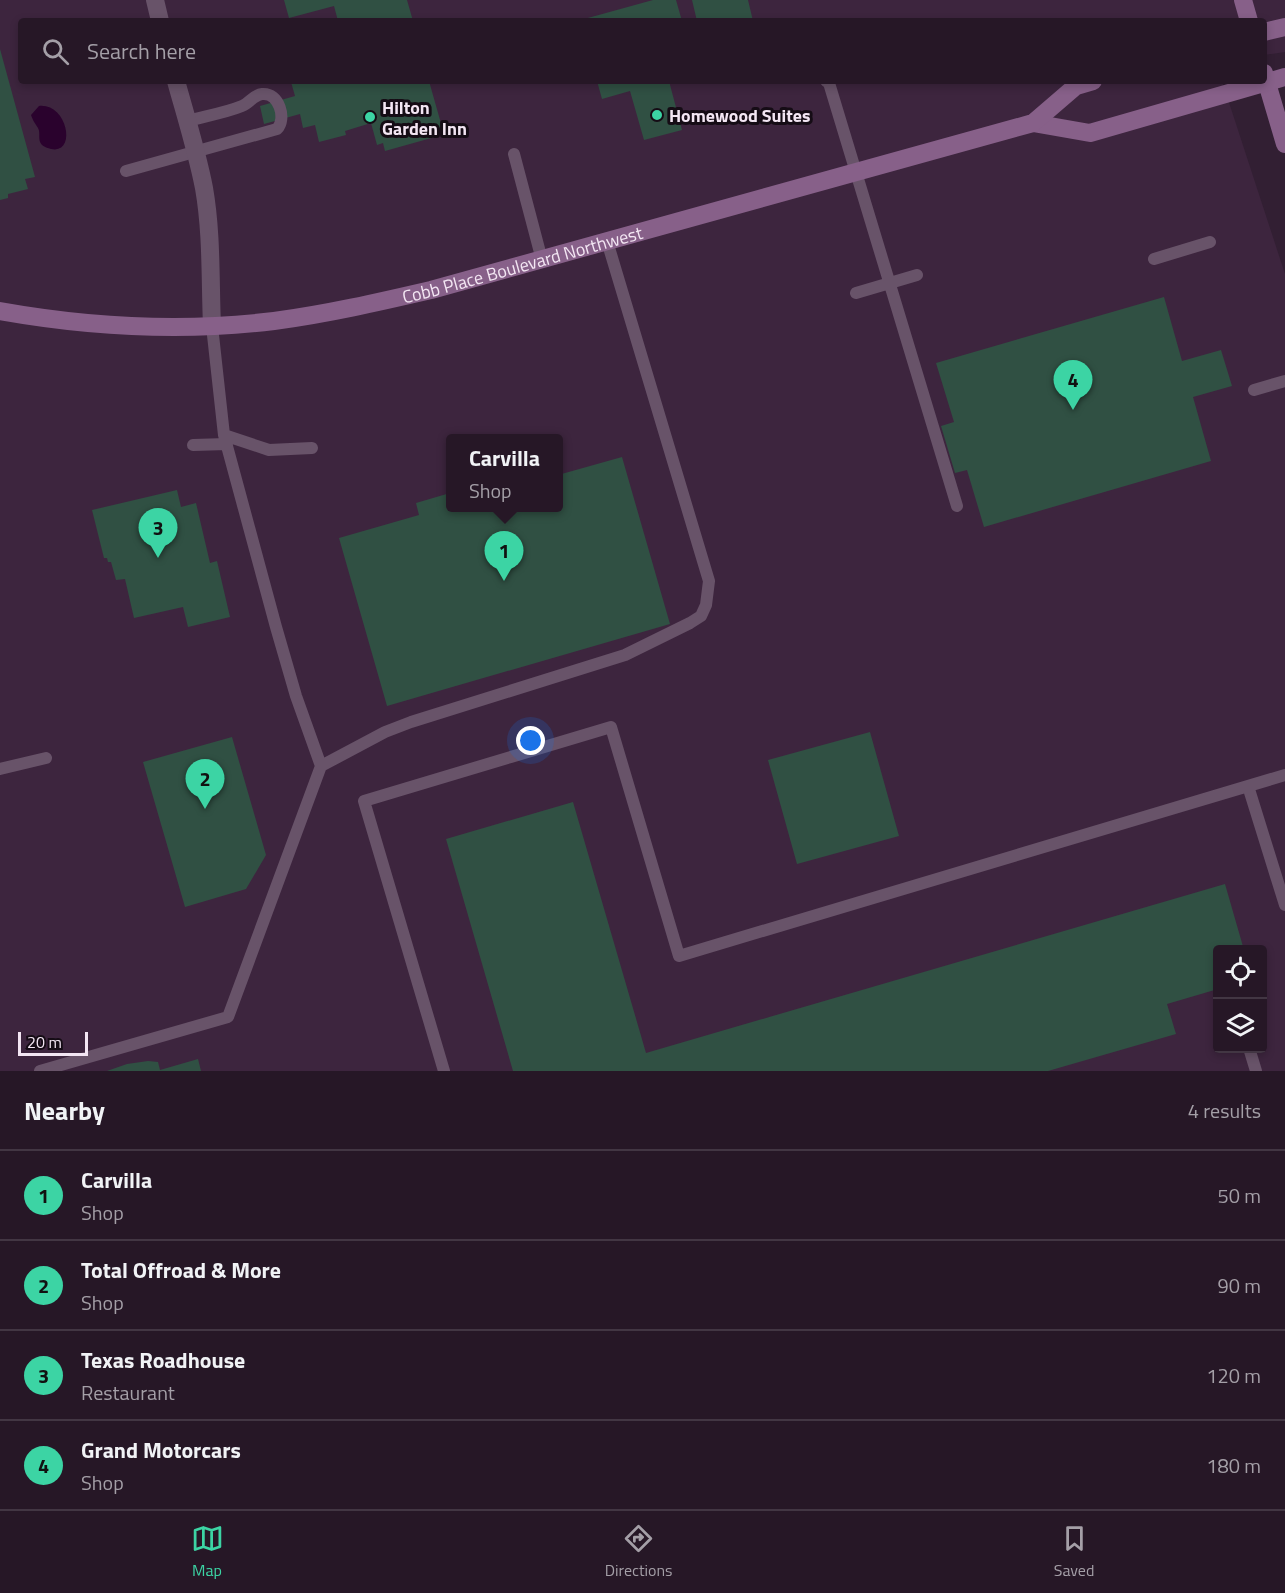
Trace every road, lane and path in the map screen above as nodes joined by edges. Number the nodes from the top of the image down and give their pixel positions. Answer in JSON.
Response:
{"nodes":[{"id":1,"x":154,"y":0,"type":"edge"},
{"id":2,"x":1243,"y":0,"type":"edge"},
{"id":3,"x":159,"y":18,"type":"edge"},
{"id":4,"x":1248,"y":18,"type":"edge"},
{"id":5,"x":1285,"y":27,"type":"edge"},
{"id":6,"x":1267,"y":31,"type":"edge"},
{"id":7,"x":1285,"y":77,"type":"edge"},
{"id":8,"x":1267,"y":78,"type":"edge"},
{"id":9,"x":177,"y":84,"type":"edge"},
{"id":10,"x":830,"y":84,"type":"edge"},
{"id":11,"x":1083,"y":84,"type":"edge"},
{"id":12,"x":1246,"y":84,"type":"edge"},
{"id":13,"x":1267,"y":84,"type":"edge"},
{"id":14,"x":187,"y":121,"type":"junction"},
{"id":15,"x":1033,"y":123,"type":"junction"},
{"id":16,"x":1285,"y":144,"type":"edge"},
{"id":17,"x":196,"y":153,"type":"junction"},
{"id":18,"x":514,"y":154,"type":"dead end"},
{"id":19,"x":126,"y":171,"type":"dead end"},
{"id":20,"x":857,"y":172,"type":"junction"},
{"id":21,"x":607,"y":241,"type":"junction"},
{"id":22,"x":1210,"y":242,"type":"dead end"},
{"id":23,"x":1154,"y":259,"type":"dead end"},
{"id":24,"x":542,"y":260,"type":"junction"},
{"id":25,"x":917,"y":275,"type":"dead end"},
{"id":26,"x":890,"y":282,"type":"junction"},
{"id":27,"x":856,"y":293,"type":"dead end"},
{"id":28,"x":0,"y":311,"type":"edge"},
{"id":29,"x":212,"y":326,"type":"junction"},
{"id":30,"x":1285,"y":381,"type":"edge"},
{"id":31,"x":1254,"y":390,"type":"dead end"},
{"id":32,"x":226,"y":440,"type":"junction"},
{"id":33,"x":193,"y":445,"type":"dead end"},
{"id":34,"x":312,"y":448,"type":"dead end"},
{"id":35,"x":957,"y":507,"type":"dead end"},
{"id":36,"x":46,"y":758,"type":"dead end"},
{"id":37,"x":321,"y":766,"type":"junction"},
{"id":38,"x":0,"y":769,"type":"edge"},
{"id":39,"x":1285,"y":775,"type":"edge"},
{"id":40,"x":1248,"y":786,"type":"junction"},
{"id":41,"x":1285,"y":906,"type":"edge"},
{"id":42,"x":1251,"y":1053,"type":"edge"},
{"id":43,"x":40,"y":1071,"type":"edge"},
{"id":44,"x":444,"y":1071,"type":"edge"},
{"id":45,"x":1256,"y":1071,"type":"edge"}],
"edges":[{"from":1,"to":3,"type":"street"},
{"from":2,"to":4,"type":"street"},
{"from":5,"to":6,"type":"street"},
{"from":7,"to":8,"type":"street","name":"Cobb Place Boulevard Northwest"},
{"from":9,"to":14,"type":"street"},
{"from":10,"to":20,"type":"lane"},
{"from":11,"to":15,"type":"street","name":"Cobb Place Boulevard Northwest"},
{"from":12,"to":15,"type":"street","name":"Cobb Place Boulevard Northwest"},
{"from":13,"to":16,"type":"street"},
{"from":14,"to":17,"type":"street"},
{"from":14,"to":17,"type":"lane"},
{"from":15,"to":20,"type":"street","name":"Cobb Place Boulevard Northwest"},
{"from":17,"to":19,"type":"lane"},
{"from":17,"to":29,"type":"street"},
{"from":18,"to":24,"type":"lane"},
{"from":20,"to":21,"type":"street","name":"Cobb Place Boulevard Northwest"},
{"from":20,"to":26,"type":"lane"},
{"from":21,"to":24,"type":"street","name":"Cobb Place Boulevard Northwest"},
{"from":21,"to":37,"type":"lane"},
{"from":22,"to":23,"type":"lane"},
{"from":24,"to":29,"type":"street","name":"Cobb Place Boulevard Northwest"},
{"from":25,"to":26,"type":"lane"},
{"from":26,"to":27,"type":"lane"},
{"from":26,"to":35,"type":"lane"},
{"from":28,"to":29,"type":"street","name":"Cobb Place Boulevard Northwest"},
{"from":29,"to":32,"type":"lane"},
{"from":30,"to":31,"type":"lane"},
{"from":32,"to":33,"type":"lane"},
{"from":32,"to":34,"type":"lane"},
{"from":32,"to":37,"type":"lane"},
{"from":36,"to":38,"type":"lane"},
{"from":37,"to":43,"type":"lane"},
{"from":39,"to":40,"type":"lane"},
{"from":40,"to":41,"type":"lane"},
{"from":40,"to":44,"type":"lane"},
{"from":42,"to":45,"type":"lane"}]}
